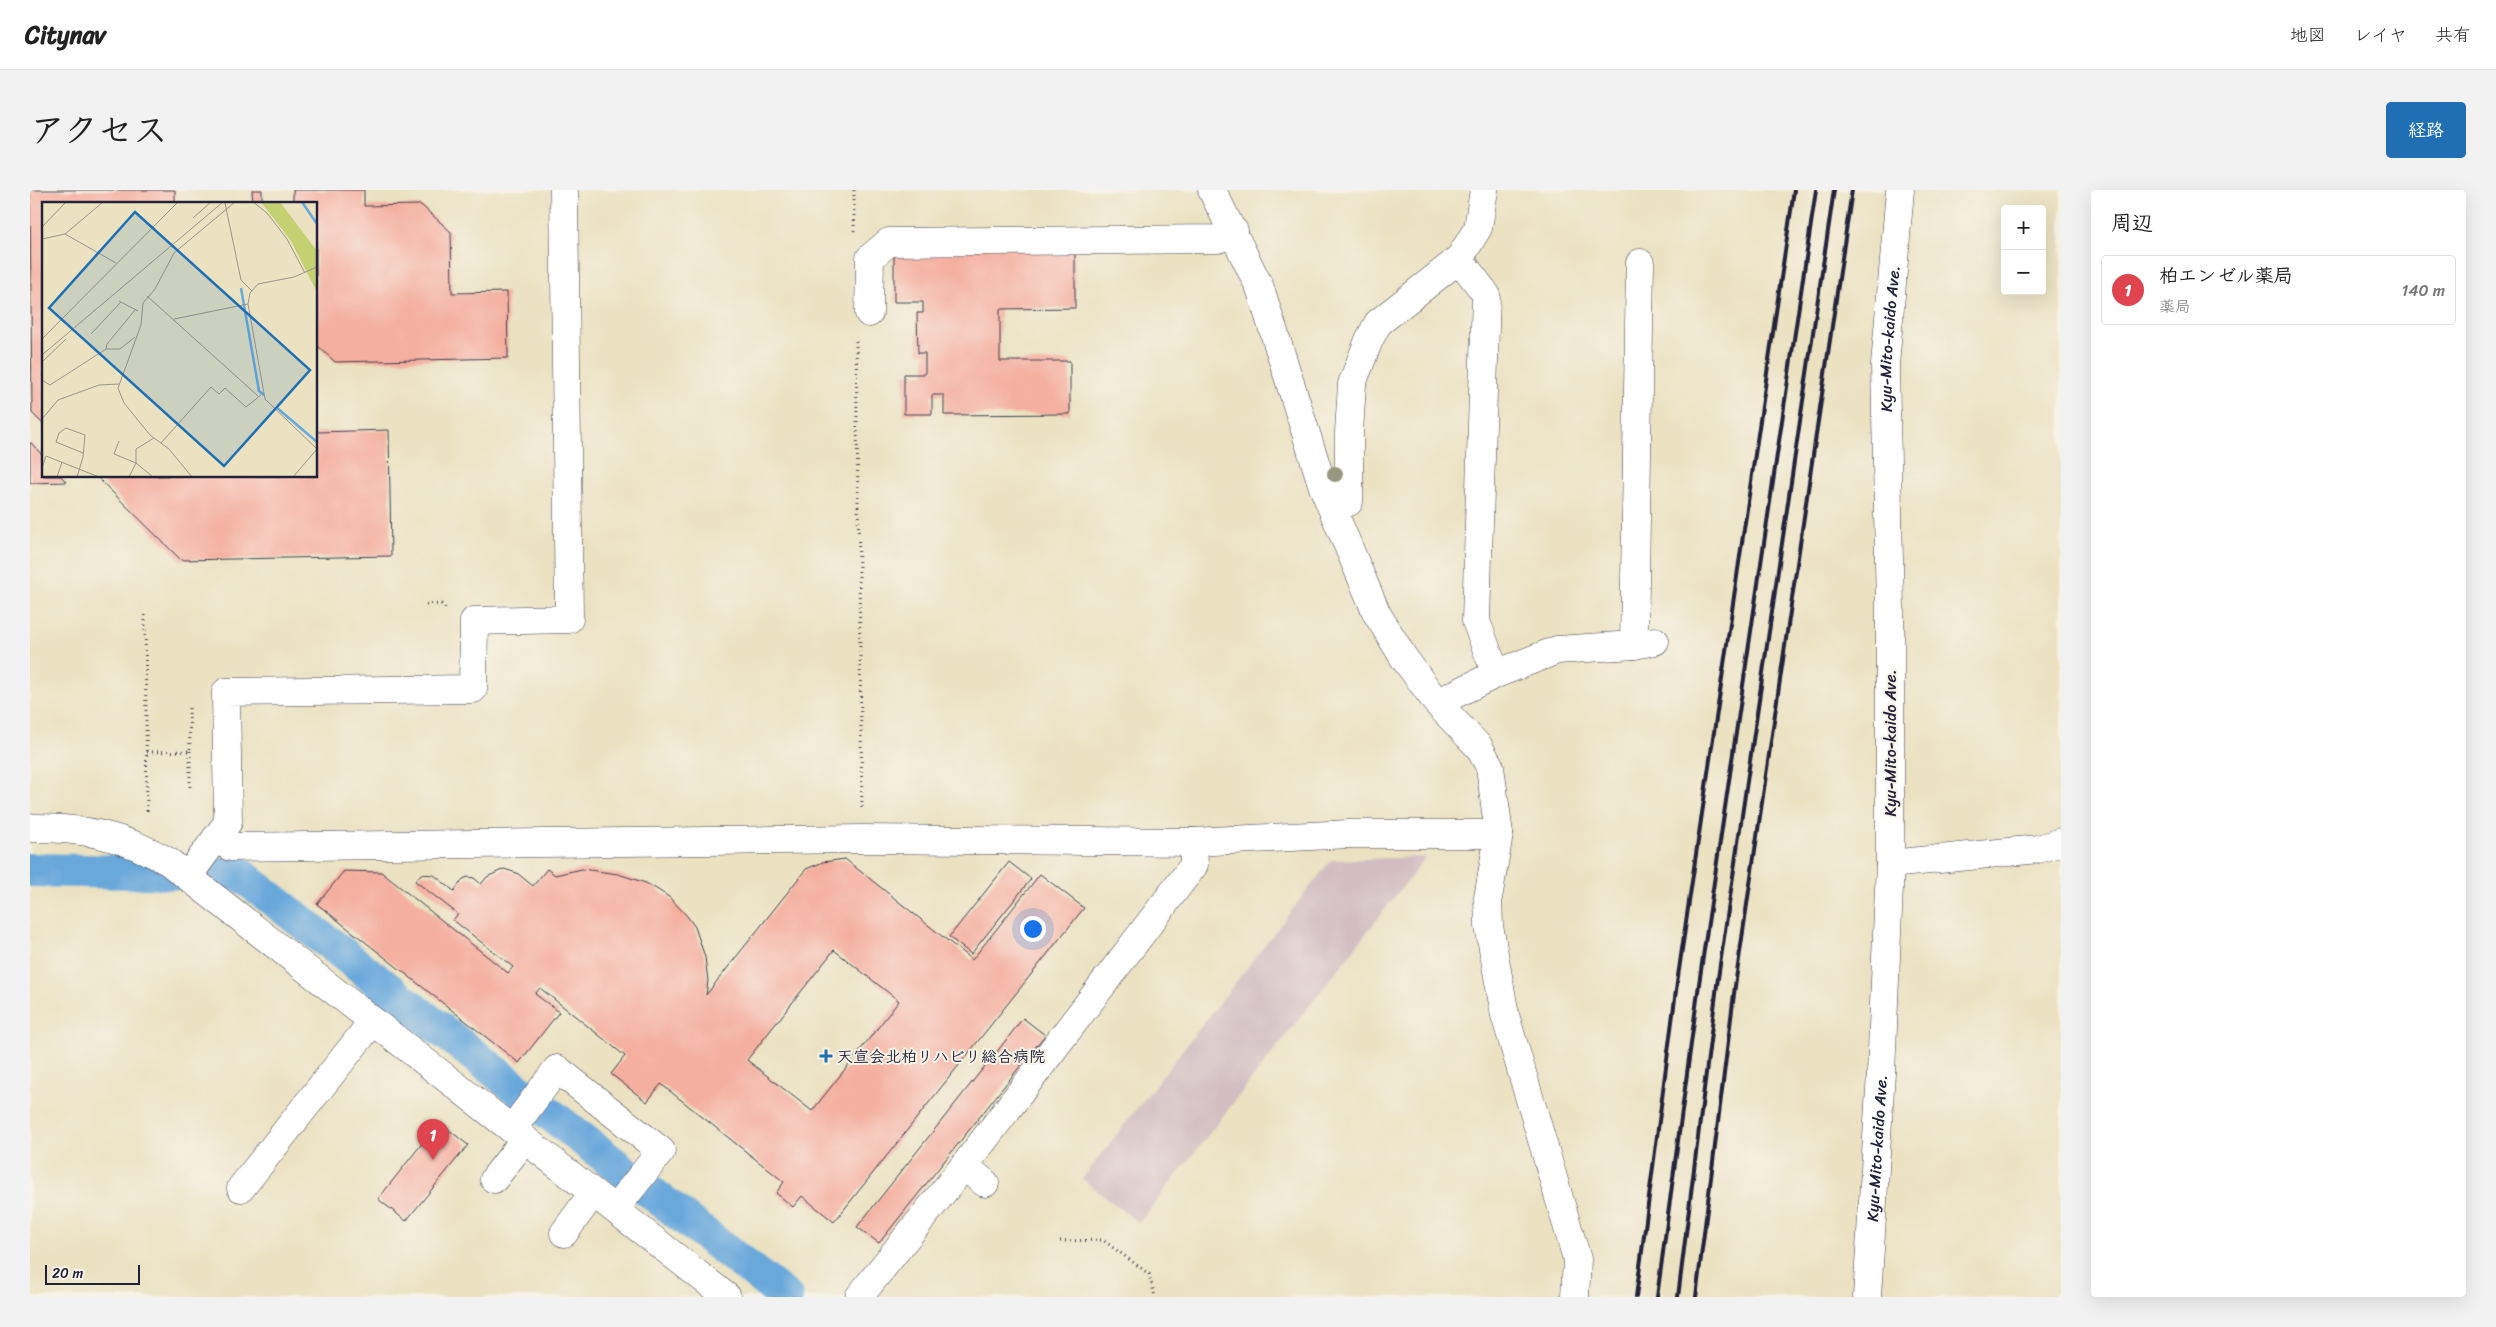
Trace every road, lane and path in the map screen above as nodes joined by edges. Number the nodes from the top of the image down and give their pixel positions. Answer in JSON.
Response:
{"nodes":[{"id":1,"x":564,"y":190,"type":"edge"},
{"id":2,"x":854,"y":190,"type":"edge"},
{"id":3,"x":1212,"y":190,"type":"edge"},
{"id":4,"x":1484,"y":190,"type":"edge"},
{"id":5,"x":1900,"y":190,"type":"edge"},
{"id":6,"x":1234,"y":231,"type":"junction"},
{"id":7,"x":854,"y":236,"type":"dead end"},
{"id":8,"x":1459,"y":259,"type":"junction"},
{"id":9,"x":1640,"y":263,"type":"dead end"},
{"id":10,"x":869,"y":313,"type":"dead end"},
{"id":11,"x":856,"y":336,"type":"dead end"},
{"id":12,"x":1332,"y":508,"type":"junction"},
{"id":13,"x":442,"y":604,"type":"dead end"},
{"id":14,"x":426,"y":605,"type":"dead end"},
{"id":15,"x":145,"y":615,"type":"dead end"},
{"id":16,"x":1496,"y":674,"type":"junction"},
{"id":17,"x":1437,"y":703,"type":"junction"},
{"id":18,"x":189,"y":706,"type":"dead end"},
{"id":19,"x":190,"y":751,"type":"junction"},
{"id":20,"x":147,"y":752,"type":"junction"},
{"id":21,"x":190,"y":787,"type":"dead end"},
{"id":22,"x":147,"y":815,"type":"dead end"},
{"id":23,"x":30,"y":828,"type":"edge"},
{"id":24,"x":1499,"y":834,"type":"junction"},
{"id":25,"x":217,"y":837,"type":"junction"},
{"id":26,"x":863,"y":839,"type":"junction"},
{"id":27,"x":1193,"y":842,"type":"junction"},
{"id":28,"x":2061,"y":842,"type":"edge"},
{"id":29,"x":1890,"y":864,"type":"junction"},
{"id":30,"x":188,"y":876,"type":"junction"},
{"id":31,"x":373,"y":1021,"type":"junction"},
{"id":32,"x":518,"y":1134,"type":"junction"},
{"id":33,"x":964,"y":1166,"type":"junction"},
{"id":34,"x":494,"y":1180,"type":"dead end"},
{"id":35,"x":985,"y":1183,"type":"dead end"},
{"id":36,"x":241,"y":1188,"type":"dead end"},
{"id":37,"x":593,"y":1193,"type":"junction"},
{"id":38,"x":615,"y":1209,"type":"junction"},
{"id":39,"x":564,"y":1233,"type":"dead end"},
{"id":40,"x":1060,"y":1241,"type":"dead end"},
{"id":41,"x":873,"y":1292,"type":"edge"},
{"id":42,"x":727,"y":1297,"type":"edge"},
{"id":43,"x":1155,"y":1297,"type":"edge"},
{"id":44,"x":1576,"y":1297,"type":"edge"},
{"id":45,"x":1868,"y":1297,"type":"edge"}],
"edges":[{"from":1,"to":25,"type":"street"},
{"from":2,"to":7,"type":"path"},
{"from":3,"to":6,"type":"street"},
{"from":4,"to":8,"type":"street"},
{"from":5,"to":29,"type":"street","name":"Kyu-Mito-kaido Ave."},
{"from":6,"to":10,"type":"street"},
{"from":6,"to":12,"type":"street"},
{"from":8,"to":12,"type":"street"},
{"from":8,"to":16,"type":"street"},
{"from":9,"to":16,"type":"street"},
{"from":11,"to":26,"type":"path"},
{"from":12,"to":17,"type":"street"},
{"from":13,"to":14,"type":"path"},
{"from":15,"to":20,"type":"path"},
{"from":16,"to":17,"type":"street"},
{"from":17,"to":24,"type":"street"},
{"from":18,"to":19,"type":"path"},
{"from":19,"to":20,"type":"path"},
{"from":19,"to":21,"type":"path"},
{"from":20,"to":22,"type":"path"},
{"from":23,"to":30,"type":"street"},
{"from":24,"to":27,"type":"street"},
{"from":24,"to":44,"type":"street"},
{"from":25,"to":26,"type":"street"},
{"from":25,"to":30,"type":"street"},
{"from":26,"to":27,"type":"street"},
{"from":27,"to":33,"type":"street"},
{"from":28,"to":29,"type":"street"},
{"from":29,"to":45,"type":"street","name":"Kyu-Mito-kaido Ave."},
{"from":30,"to":31,"type":"street"},
{"from":31,"to":32,"type":"street"},
{"from":31,"to":36,"type":"street"},
{"from":32,"to":34,"type":"street"},
{"from":32,"to":37,"type":"street"},
{"from":32,"to":38,"type":"street"},
{"from":33,"to":35,"type":"street"},
{"from":33,"to":41,"type":"street"},
{"from":37,"to":38,"type":"street"},
{"from":37,"to":39,"type":"street"},
{"from":38,"to":42,"type":"street"},
{"from":40,"to":43,"type":"path"}]}
